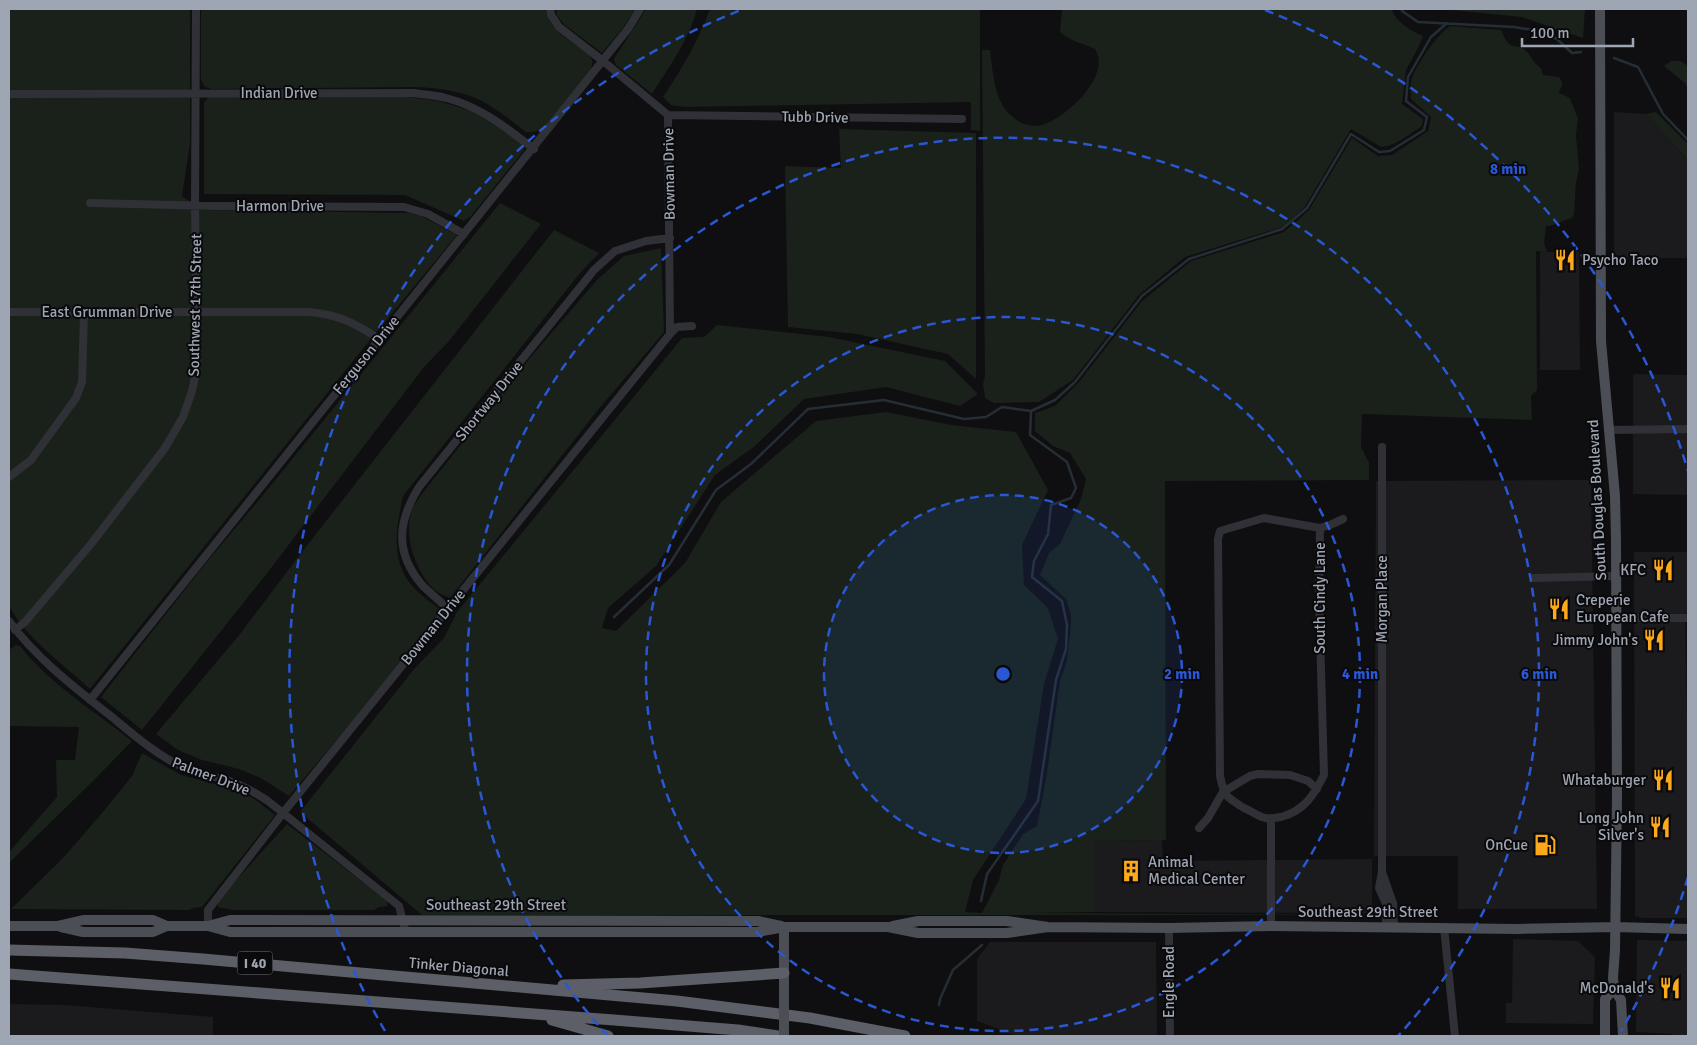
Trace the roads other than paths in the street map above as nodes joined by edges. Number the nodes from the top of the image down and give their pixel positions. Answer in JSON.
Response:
{"nodes":[{"id":1,"x":196,"y":9,"type":"edge"},
{"id":2,"x":550,"y":9,"type":"edge"},
{"id":3,"x":640,"y":9,"type":"edge"},
{"id":4,"x":1600,"y":9,"type":"edge"},
{"id":5,"x":603,"y":61,"type":"junction"},
{"id":6,"x":9,"y":94,"type":"edge"},
{"id":7,"x":196,"y":94,"type":"junction"},
{"id":8,"x":668,"y":115,"type":"junction"},
{"id":9,"x":962,"y":119,"type":"dead end"},
{"id":10,"x":534,"y":149,"type":"junction"},
{"id":11,"x":90,"y":203,"type":"dead end"},
{"id":12,"x":195,"y":205,"type":"junction"},
{"id":13,"x":464,"y":234,"type":"junction"},
{"id":14,"x":670,"y":238,"type":"junction"},
{"id":15,"x":9,"y":312,"type":"edge"},
{"id":16,"x":84,"y":312,"type":"junction"},
{"id":17,"x":197,"y":312,"type":"junction"},
{"id":18,"x":692,"y":326,"type":"dead end"},
{"id":19,"x":670,"y":334,"type":"junction"},
{"id":20,"x":379,"y":339,"type":"junction"},
{"id":21,"x":1688,"y":429,"type":"edge"},
{"id":22,"x":1608,"y":430,"type":"junction"},
{"id":23,"x":1382,"y":447,"type":"dead end"},
{"id":24,"x":9,"y":477,"type":"edge"},
{"id":25,"x":1343,"y":519,"type":"dead end"},
{"id":26,"x":1320,"y":528,"type":"junction"},
{"id":27,"x":1617,"y":576,"type":"junction"},
{"id":28,"x":1534,"y":578,"type":"dead end"},
{"id":29,"x":448,"y":609,"type":"junction"},
{"id":30,"x":1617,"y":618,"type":"junction"},
{"id":31,"x":1688,"y":618,"type":"edge"},
{"id":32,"x":9,"y":621,"type":"edge"},
{"id":33,"x":15,"y":630,"type":"junction"},
{"id":34,"x":90,"y":700,"type":"junction"},
{"id":35,"x":1317,"y":789,"type":"junction"},
{"id":36,"x":1223,"y":792,"type":"junction"},
{"id":37,"x":283,"y":813,"type":"junction"},
{"id":38,"x":1271,"y":819,"type":"junction"},
{"id":39,"x":1200,"y":828,"type":"dead end"},
{"id":40,"x":403,"y":920,"type":"junction"},
{"id":41,"x":9,"y":926,"type":"edge"},
{"id":42,"x":208,"y":926,"type":"junction"},
{"id":43,"x":1271,"y":926,"type":"junction"},
{"id":44,"x":784,"y":927,"type":"junction"},
{"id":45,"x":1390,"y":927,"type":"junction"},
{"id":46,"x":1444,"y":927,"type":"junction"},
{"id":47,"x":1615,"y":927,"type":"junction"},
{"id":48,"x":1169,"y":928,"type":"junction"},
{"id":49,"x":1688,"y":929,"type":"edge"},
{"id":50,"x":406,"y":933,"type":"junction"},
{"id":51,"x":9,"y":950,"type":"edge"},
{"id":52,"x":784,"y":973,"type":"junction"},
{"id":53,"x":9,"y":974,"type":"edge"},
{"id":54,"x":501,"y":986,"type":"junction"},
{"id":55,"x":1614,"y":989,"type":"junction"},
{"id":56,"x":534,"y":1014,"type":"junction"},
{"id":57,"x":608,"y":1036,"type":"edge"},
{"id":58,"x":778,"y":1036,"type":"edge"},
{"id":59,"x":784,"y":1036,"type":"edge"},
{"id":60,"x":905,"y":1036,"type":"edge"},
{"id":61,"x":1170,"y":1036,"type":"edge"},
{"id":62,"x":1455,"y":1036,"type":"edge"},
{"id":63,"x":1605,"y":1036,"type":"edge"},
{"id":64,"x":1623,"y":1036,"type":"edge"}],
"edges":[{"from":1,"to":7,"type":"street","name":"Southwest 17th Street"},
{"from":2,"to":5,"type":"street","name":"Bowman Drive"},
{"from":3,"to":5,"type":"street","name":"Ferguson Drive"},
{"from":4,"to":22,"type":"main road","name":"South Douglas Boulevard"},
{"from":5,"to":8,"type":"street","name":"Bowman Drive"},
{"from":5,"to":10,"type":"street","name":"Ferguson Drive"},
{"from":6,"to":7,"type":"street","name":"Indian Drive"},
{"from":7,"to":10,"type":"street","name":"Indian Drive"},
{"from":7,"to":12,"type":"street","name":"Southwest 17th Street"},
{"from":8,"to":9,"type":"street","name":"Tubb Drive"},
{"from":8,"to":14,"type":"street","name":"Bowman Drive"},
{"from":10,"to":13,"type":"street","name":"Ferguson Drive"},
{"from":11,"to":12,"type":"street","name":"Harmon Drive"},
{"from":12,"to":13,"type":"street","name":"Harmon Drive"},
{"from":12,"to":17,"type":"street","name":"Southwest 17th Street"},
{"from":13,"to":20,"type":"street","name":"Ferguson Drive"},
{"from":14,"to":19,"type":"street","name":"Bowman Drive"},
{"from":14,"to":29,"type":"street","name":"Shortway Drive"},
{"from":15,"to":16,"type":"street","name":"East Grumman Drive"},
{"from":16,"to":17,"type":"street","name":"East Grumman Drive"},
{"from":16,"to":24,"type":"street"},
{"from":17,"to":20,"type":"street","name":"East Grumman Drive"},
{"from":17,"to":33,"type":"street","name":"Southwest 17th Street"},
{"from":18,"to":19,"type":"street"},
{"from":19,"to":29,"type":"street","name":"Bowman Drive"},
{"from":20,"to":34,"type":"street","name":"Ferguson Drive"},
{"from":21,"to":22,"type":"street"},
{"from":22,"to":27,"type":"main road","name":"South Douglas Boulevard"},
{"from":23,"to":45,"type":"street","name":"Morgan Place"},
{"from":25,"to":26,"type":"street"},
{"from":26,"to":35,"type":"street","name":"South Cindy Lane"},
{"from":26,"to":36,"type":"street"},
{"from":27,"to":28,"type":"street"},
{"from":27,"to":30,"type":"main road","name":"South Douglas Boulevard"},
{"from":29,"to":37,"type":"street","name":"Bowman Drive"},
{"from":30,"to":31,"type":"street"},
{"from":30,"to":47,"type":"main road","name":"South Douglas Boulevard"},
{"from":32,"to":33,"type":"street","name":"Palmer Drive"},
{"from":33,"to":34,"type":"street","name":"Palmer Drive"},
{"from":34,"to":37,"type":"street","name":"Palmer Drive"},
{"from":35,"to":36,"type":"street"},
{"from":35,"to":38,"type":"street","name":"South Cindy Lane"},
{"from":36,"to":38,"type":"street"},
{"from":36,"to":39,"type":"street"},
{"from":37,"to":40,"type":"street","name":"Palmer Drive"},
{"from":37,"to":42,"type":"street","name":"Bowman Drive"},
{"from":38,"to":43,"type":"street"},
{"from":40,"to":42,"type":"main road","name":"Southeast 29th Street"},
{"from":40,"to":44,"type":"main road","name":"Southeast 29th Street"},
{"from":40,"to":50,"type":"street","name":"Palmer Drive"},
{"from":41,"to":42,"type":"main road","name":"Southeast 29th Street"},
{"from":42,"to":50,"type":"main road","name":"Southeast 29th Street"},
{"from":43,"to":45,"type":"main road","name":"Southeast 29th Street"},
{"from":43,"to":48,"type":"main road","name":"Southeast 29th Street"},
{"from":44,"to":48,"type":"main road","name":"Southeast 29th Street"},
{"from":44,"to":50,"type":"main road","name":"Southeast 29th Street"},
{"from":44,"to":52,"type":"main road"},
{"from":45,"to":46,"type":"main road","name":"Southeast 29th Street"},
{"from":46,"to":47,"type":"main road","name":"Southeast 29th Street"},
{"from":46,"to":62,"type":"street"},
{"from":47,"to":49,"type":"main road","name":"Southeast 29th Street"},
{"from":47,"to":55,"type":"main road","name":"South Douglas Boulevard"},
{"from":48,"to":61,"type":"street","name":"Engle Road"},
{"from":51,"to":54,"type":"highway","name":"Tinker Diagonal","number":"I 40"},
{"from":52,"to":54,"type":"highway"},
{"from":52,"to":59,"type":"main road","bridge":true},
{"from":53,"to":56,"type":"highway","number":"I 40"},
{"from":54,"to":60,"type":"highway","name":"Tinker Diagonal","number":"I 40"},
{"from":55,"to":63,"type":"main road","name":"South Douglas Boulevard"},
{"from":55,"to":64,"type":"main road","name":"South Douglas Boulevard"},
{"from":56,"to":57,"type":"highway"},
{"from":56,"to":58,"type":"highway","number":"I 40"}]}
